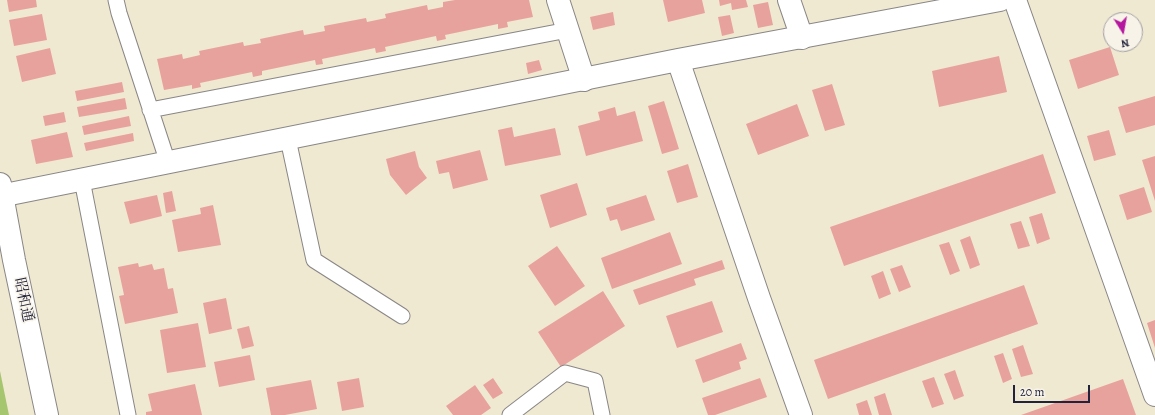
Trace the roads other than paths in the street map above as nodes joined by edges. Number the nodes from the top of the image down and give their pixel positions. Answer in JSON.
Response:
{"nodes":[{"id":1,"x":116,"y":0,"type":"edge"},
{"id":2,"x":558,"y":0,"type":"edge"},
{"id":3,"x":789,"y":0,"type":"edge"},
{"id":4,"x":1000,"y":0,"type":"edge"},
{"id":5,"x":1015,"y":0,"type":"edge"},
{"id":6,"x":954,"y":5,"type":"edge"},
{"id":7,"x":568,"y":30,"type":"junction"},
{"id":8,"x":802,"y":38,"type":"junction"},
{"id":9,"x":678,"y":60,"type":"junction"},
{"id":10,"x":584,"y":80,"type":"junction"},
{"id":11,"x":150,"y":110,"type":"junction"},
{"id":12,"x":288,"y":139,"type":"junction"},
{"id":13,"x":168,"y":163,"type":"junction"},
{"id":14,"x":82,"y":180,"type":"junction"},
{"id":15,"x":1,"y":192,"type":"edge"},
{"id":16,"x":402,"y":316,"type":"dead end"},
{"id":17,"x":1150,"y":363,"type":"edge"},
{"id":18,"x":1155,"y":395,"type":"edge"},
{"id":19,"x":47,"y":415,"type":"edge"},
{"id":20,"x":128,"y":415,"type":"edge"},
{"id":21,"x":510,"y":415,"type":"edge"},
{"id":22,"x":602,"y":415,"type":"edge"},
{"id":23,"x":801,"y":415,"type":"edge"}],
"edges":[{"from":1,"to":11,"type":"lane"},
{"from":2,"to":7,"type":"street"},
{"from":3,"to":8,"type":"street"},
{"from":4,"to":6,"type":"street"},
{"from":5,"to":17,"type":"street"},
{"from":6,"to":8,"type":"street"},
{"from":7,"to":10,"type":"street"},
{"from":7,"to":11,"type":"lane"},
{"from":8,"to":9,"type":"street"},
{"from":9,"to":10,"type":"street"},
{"from":9,"to":23,"type":"street"},
{"from":10,"to":12,"type":"street"},
{"from":11,"to":13,"type":"lane"},
{"from":12,"to":13,"type":"street"},
{"from":12,"to":16,"type":"lane"},
{"from":13,"to":14,"type":"street"},
{"from":14,"to":15,"type":"street"},
{"from":14,"to":20,"type":"lane"},
{"from":15,"to":19,"type":"street","name":"昭和通"},
{"from":17,"to":18,"type":"street"},
{"from":21,"to":22,"type":"lane"}]}
